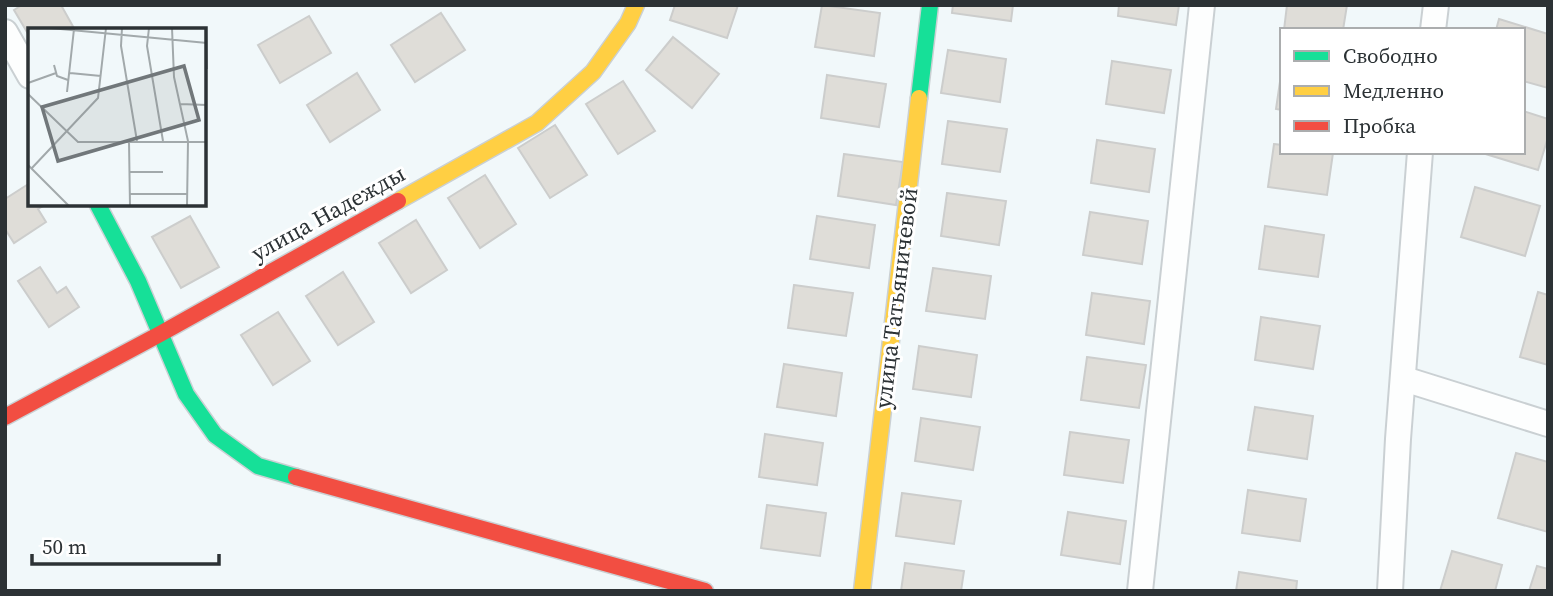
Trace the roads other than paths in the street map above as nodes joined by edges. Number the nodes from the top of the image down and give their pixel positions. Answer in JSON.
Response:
{"nodes":[{"id":1,"x":636,"y":5,"type":"edge"},
{"id":2,"x":930,"y":5,"type":"edge"},
{"id":3,"x":1202,"y":5,"type":"edge"},
{"id":4,"x":1436,"y":5,"type":"edge"},
{"id":5,"x":1433,"y":28,"type":"edge"},
{"id":6,"x":5,"y":32,"type":"edge"},
{"id":7,"x":28,"y":72,"type":"edge"},
{"id":8,"x":1420,"y":154,"type":"edge"},
{"id":9,"x":99,"y":206,"type":"edge"},
{"id":10,"x":160,"y":334,"type":"junction"},
{"id":11,"x":1404,"y":379,"type":"junction"},
{"id":12,"x":5,"y":417,"type":"edge"},
{"id":13,"x":1548,"y":424,"type":"edge"},
{"id":14,"x":705,"y":591,"type":"edge"},
{"id":15,"x":862,"y":591,"type":"edge"},
{"id":16,"x":1140,"y":591,"type":"edge"},
{"id":17,"x":1390,"y":591,"type":"edge"}],
"edges":[{"from":1,"to":10,"type":"street","name":"улица Надежды"},
{"from":2,"to":15,"type":"street","name":"улица Татьяничевой"},
{"from":3,"to":16,"type":"street"},
{"from":4,"to":5,"type":"street"},
{"from":6,"to":7,"type":"street"},
{"from":8,"to":11,"type":"street"},
{"from":9,"to":10,"type":"street"},
{"from":10,"to":12,"type":"street","name":"улица Надежды"},
{"from":10,"to":14,"type":"street"},
{"from":11,"to":13,"type":"street"},
{"from":11,"to":17,"type":"street"}]}
